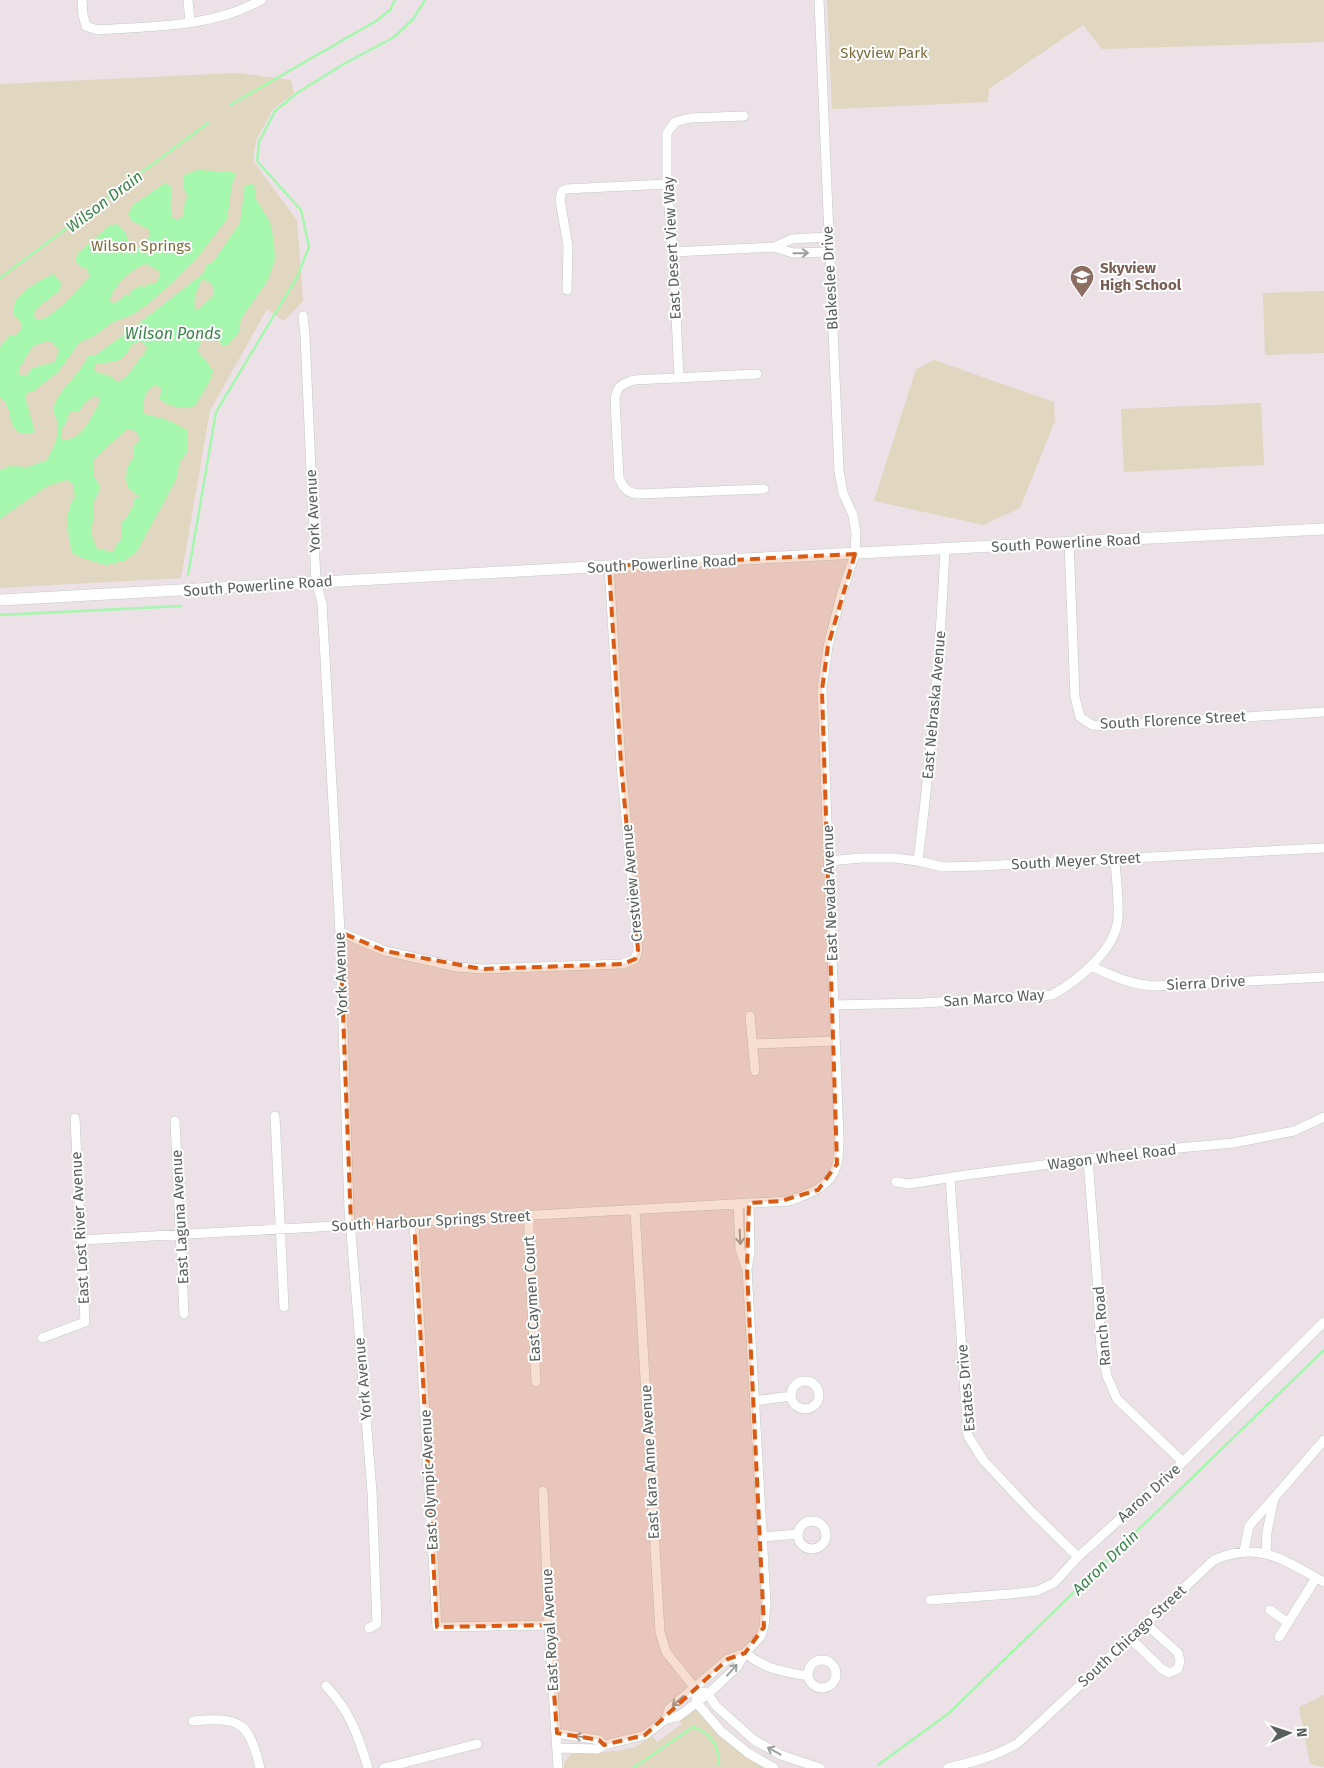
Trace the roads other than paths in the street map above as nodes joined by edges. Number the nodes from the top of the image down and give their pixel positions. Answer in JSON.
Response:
{"nodes":[{"id":1,"x":82,"y":0,"type":"edge"},
{"id":2,"x":188,"y":0,"type":"edge"},
{"id":3,"x":261,"y":0,"type":"edge"},
{"id":4,"x":819,"y":0,"type":"edge"},
{"id":5,"x":190,"y":23,"type":"junction"},
{"id":6,"x":744,"y":116,"type":"dead end"},
{"id":7,"x":667,"y":184,"type":"junction"},
{"id":8,"x":828,"y":237,"type":"junction"},
{"id":9,"x":774,"y":247,"type":"junction"},
{"id":10,"x":673,"y":252,"type":"junction"},
{"id":11,"x":829,"y":252,"type":"junction"},
{"id":12,"x":567,"y":290,"type":"dead end"},
{"id":13,"x":303,"y":316,"type":"dead end"},
{"id":14,"x":757,"y":374,"type":"dead end"},
{"id":15,"x":679,"y":377,"type":"junction"},
{"id":16,"x":764,"y":489,"type":"dead end"},
{"id":17,"x":1324,"y":530,"type":"edge"},
{"id":18,"x":1069,"y":542,"type":"junction"},
{"id":19,"x":945,"y":550,"type":"junction"},
{"id":20,"x":855,"y":554,"type":"junction"},
{"id":21,"x":609,"y":566,"type":"junction"},
{"id":22,"x":316,"y":582,"type":"junction"},
{"id":23,"x":0,"y":600,"type":"edge"},
{"id":24,"x":1324,"y":712,"type":"edge"},
{"id":25,"x":1324,"y":848,"type":"edge"},
{"id":26,"x":1115,"y":860,"type":"junction"},
{"id":27,"x":829,"y":861,"type":"junction"},
{"id":28,"x":918,"y":861,"type":"junction"},
{"id":29,"x":340,"y":932,"type":"junction"},
{"id":30,"x":1091,"y":966,"type":"junction"},
{"id":31,"x":1324,"y":977,"type":"edge"},
{"id":32,"x":833,"y":1005,"type":"junction"},
{"id":33,"x":750,"y":1016,"type":"dead end"},
{"id":34,"x":835,"y":1041,"type":"junction"},
{"id":35,"x":753,"y":1044,"type":"junction"},
{"id":36,"x":755,"y":1071,"type":"dead end"},
{"id":37,"x":275,"y":1116,"type":"dead end"},
{"id":38,"x":1324,"y":1117,"type":"edge"},
{"id":39,"x":75,"y":1118,"type":"dead end"},
{"id":40,"x":175,"y":1121,"type":"dead end"},
{"id":41,"x":1088,"y":1159,"type":"junction"},
{"id":42,"x":950,"y":1178,"type":"junction"},
{"id":43,"x":896,"y":1182,"type":"dead end"},
{"id":44,"x":781,"y":1201,"type":"joint"},
{"id":45,"x":749,"y":1203,"type":"junction"},
{"id":46,"x":738,"y":1204,"type":"junction"},
{"id":47,"x":635,"y":1210,"type":"junction"},
{"id":48,"x":529,"y":1216,"type":"junction"},
{"id":49,"x":414,"y":1222,"type":"junction"},
{"id":50,"x":350,"y":1225,"type":"junction"},
{"id":51,"x":280,"y":1229,"type":"junction"},
{"id":52,"x":181,"y":1234,"type":"junction"},
{"id":53,"x":81,"y":1240,"type":"junction"},
{"id":54,"x":747,"y":1269,"type":"junction"},
{"id":55,"x":284,"y":1308,"type":"dead end"},
{"id":56,"x":184,"y":1314,"type":"dead end"},
{"id":57,"x":1324,"y":1322,"type":"edge"},
{"id":58,"x":42,"y":1338,"type":"dead end"},
{"id":59,"x":536,"y":1382,"type":"dead end"},
{"id":60,"x":791,"y":1396,"type":"dead end"},
{"id":61,"x":754,"y":1401,"type":"junction"},
{"id":62,"x":1324,"y":1440,"type":"edge"},
{"id":63,"x":1183,"y":1462,"type":"junction"},
{"id":64,"x":543,"y":1491,"type":"dead end"},
{"id":65,"x":1274,"y":1498,"type":"junction"},
{"id":66,"x":798,"y":1534,"type":"dead end"},
{"id":67,"x":763,"y":1537,"type":"junction"},
{"id":68,"x":1244,"y":1551,"type":"junction"},
{"id":69,"x":1266,"y":1554,"type":"junction"},
{"id":70,"x":1078,"y":1557,"type":"junction"},
{"id":71,"x":1320,"y":1580,"type":"edge"},
{"id":72,"x":930,"y":1600,"type":"dead end"},
{"id":73,"x":1270,"y":1610,"type":"dead end"},
{"id":74,"x":1145,"y":1623,"type":"junction"},
{"id":75,"x":1288,"y":1623,"type":"junction"},
{"id":76,"x":549,"y":1625,"type":"junction"},
{"id":77,"x":368,"y":1628,"type":"dead end"},
{"id":78,"x":1279,"y":1637,"type":"dead end"},
{"id":79,"x":1130,"y":1638,"type":"junction"},
{"id":80,"x":745,"y":1653,"type":"junction"},
{"id":81,"x":808,"y":1676,"type":"dead end"},
{"id":82,"x":326,"y":1686,"type":"dead end"},
{"id":83,"x":694,"y":1687,"type":"junction"},
{"id":84,"x":708,"y":1694,"type":"junction"},
{"id":85,"x":697,"y":1703,"type":"junction"},
{"id":86,"x":666,"y":1719,"type":"junction"},
{"id":87,"x":193,"y":1721,"type":"dead end"},
{"id":88,"x":557,"y":1733,"type":"junction"},
{"id":89,"x":477,"y":1744,"type":"dead end"},
{"id":90,"x":604,"y":1745,"type":"junction"},
{"id":91,"x":557,"y":1748,"type":"junction"},
{"id":92,"x":260,"y":1768,"type":"edge"},
{"id":93,"x":368,"y":1768,"type":"edge"},
{"id":94,"x":384,"y":1768,"type":"edge"},
{"id":95,"x":558,"y":1768,"type":"edge"},
{"id":96,"x":774,"y":1768,"type":"edge"},
{"id":97,"x":820,"y":1768,"type":"edge"},
{"id":98,"x":948,"y":1768,"type":"edge"}],
"edges":[{"from":1,"to":5,"type":"street"},
{"from":2,"to":5,"type":"street"},
{"from":3,"to":5,"type":"street"},
{"from":4,"to":8,"type":"street","name":"Blakeslee Drive"},
{"from":6,"to":7,"type":"street","name":"East Desert View Way"},
{"from":7,"to":10,"type":"street","name":"East Desert View Way"},
{"from":7,"to":12,"type":"street"},
{"from":8,"to":9,"type":"street"},
{"from":8,"to":11,"type":"street","name":"Blakeslee Drive"},
{"from":9,"to":10,"type":"street"},
{"from":9,"to":11,"type":"street","one_way":true},
{"from":10,"to":15,"type":"street","name":"East Desert View Way"},
{"from":11,"to":20,"type":"street","name":"Blakeslee Drive"},
{"from":13,"to":22,"type":"street","name":"York Avenue"},
{"from":14,"to":15,"type":"street"},
{"from":15,"to":16,"type":"street"},
{"from":17,"to":18,"type":"street","name":"South Powerline Road"},
{"from":18,"to":19,"type":"street","name":"South Powerline Road"},
{"from":18,"to":24,"type":"street","name":"South Florence Street"},
{"from":19,"to":20,"type":"street","name":"South Powerline Road"},
{"from":19,"to":28,"type":"street","name":"East Nebraska Avenue"},
{"from":20,"to":21,"type":"street","name":"South Powerline Road"},
{"from":20,"to":27,"type":"street","name":"East Nevada Avenue"},
{"from":21,"to":22,"type":"street","name":"South Powerline Road"},
{"from":21,"to":29,"type":"street","name":"Crestview Avenue"},
{"from":22,"to":23,"type":"street","name":"South Powerline Road"},
{"from":22,"to":29,"type":"street","name":"York Avenue"},
{"from":25,"to":26,"type":"street","name":"South Meyer Street"},
{"from":26,"to":28,"type":"street","name":"South Meyer Street"},
{"from":26,"to":30,"type":"street","name":"San Marco Way"},
{"from":27,"to":28,"type":"street","name":"South Meyer Street"},
{"from":27,"to":32,"type":"street","name":"East Nevada Avenue"},
{"from":29,"to":50,"type":"street","name":"York Avenue"},
{"from":30,"to":31,"type":"street","name":"Sierra Drive"},
{"from":30,"to":32,"type":"street","name":"San Marco Way"},
{"from":32,"to":34,"type":"street","name":"East Nevada Avenue"},
{"from":33,"to":35,"type":"street"},
{"from":34,"to":35,"type":"street"},
{"from":34,"to":44,"type":"street","name":"East Nevada Avenue"},
{"from":35,"to":36,"type":"street"},
{"from":37,"to":51,"type":"street"},
{"from":38,"to":41,"type":"street","name":"Wagon Wheel Road"},
{"from":39,"to":53,"type":"street","name":"East Lost River Avenue"},
{"from":40,"to":52,"type":"street","name":"East Laguna Avenue"},
{"from":41,"to":42,"type":"street","name":"Wagon Wheel Road"},
{"from":41,"to":63,"type":"street","name":"Ranch Road"},
{"from":42,"to":43,"type":"street","name":"Wagon Wheel Road"},
{"from":42,"to":70,"type":"street","name":"Estates Drive"},
{"from":44,"to":45,"type":"street","name":"South Harbour Springs Street"},
{"from":45,"to":46,"type":"street","name":"South Harbour Springs Street"},
{"from":45,"to":54,"type":"street"},
{"from":46,"to":47,"type":"street","name":"South Harbour Springs Street"},
{"from":46,"to":54,"type":"street","one_way":true},
{"from":47,"to":48,"type":"street","name":"South Harbour Springs Street"},
{"from":47,"to":83,"type":"street","name":"East Kara Anne Avenue"},
{"from":48,"to":49,"type":"street","name":"South Harbour Springs Street"},
{"from":48,"to":59,"type":"street","name":"East Caymen Court"},
{"from":49,"to":50,"type":"street","name":"South Harbour Springs Street"},
{"from":49,"to":76,"type":"street","name":"East Olympic Avenue"},
{"from":50,"to":51,"type":"street","name":"South Harbour Springs Street"},
{"from":50,"to":77,"type":"street","name":"York Avenue"},
{"from":51,"to":52,"type":"street","name":"South Harbour Springs Street"},
{"from":51,"to":55,"type":"street"},
{"from":52,"to":53,"type":"street","name":"South Harbour Springs Street"},
{"from":52,"to":56,"type":"street","name":"East Laguna Avenue"},
{"from":53,"to":58,"type":"street","name":"East Lost River Avenue"},
{"from":54,"to":61,"type":"street"},
{"from":57,"to":63,"type":"street","name":"Aaron Drive"},
{"from":60,"to":61,"type":"street"},
{"from":61,"to":67,"type":"street"},
{"from":62,"to":65,"type":"street"},
{"from":63,"to":70,"type":"street","name":"Aaron Drive"},
{"from":64,"to":76,"type":"street","name":"East Royal Avenue"},
{"from":65,"to":68,"type":"street"},
{"from":65,"to":69,"type":"street"},
{"from":66,"to":67,"type":"street"},
{"from":67,"to":80,"type":"street"},
{"from":68,"to":69,"type":"street","name":"South Chicago Street"},
{"from":68,"to":74,"type":"street","name":"South Chicago Street"},
{"from":69,"to":71,"type":"street","name":"South Chicago Street"},
{"from":70,"to":72,"type":"street","name":"Aaron Drive"},
{"from":71,"to":75,"type":"street"},
{"from":73,"to":75,"type":"street"},
{"from":74,"to":79,"type":"street","name":"South Chicago Street"},
{"from":74,"to":79,"type":"street"},
{"from":75,"to":78,"type":"street"},
{"from":76,"to":88,"type":"street","name":"East Royal Avenue"},
{"from":79,"to":98,"type":"street","name":"South Chicago Street"},
{"from":80,"to":81,"type":"street"},
{"from":80,"to":83,"type":"street"},
{"from":84,"to":80,"type":"street","one_way":true},
{"from":82,"to":93,"type":"street"},
{"from":83,"to":84,"type":"street"},
{"from":83,"to":85,"type":"street","name":"East Kara Anne Avenue"},
{"from":83,"to":86,"type":"street","one_way":true},
{"from":84,"to":85,"type":"street"},
{"from":97,"to":84,"type":"street","one_way":true},
{"from":85,"to":86,"type":"street"},
{"from":85,"to":96,"type":"street"},
{"from":86,"to":90,"type":"street"},
{"from":87,"to":92,"type":"street"},
{"from":90,"to":88,"type":"street","one_way":true},
{"from":88,"to":91,"type":"street","name":"East Royal Avenue"},
{"from":89,"to":94,"type":"street"},
{"from":90,"to":91,"type":"street"},
{"from":91,"to":95,"type":"street","name":"East Royal Avenue"}]}
